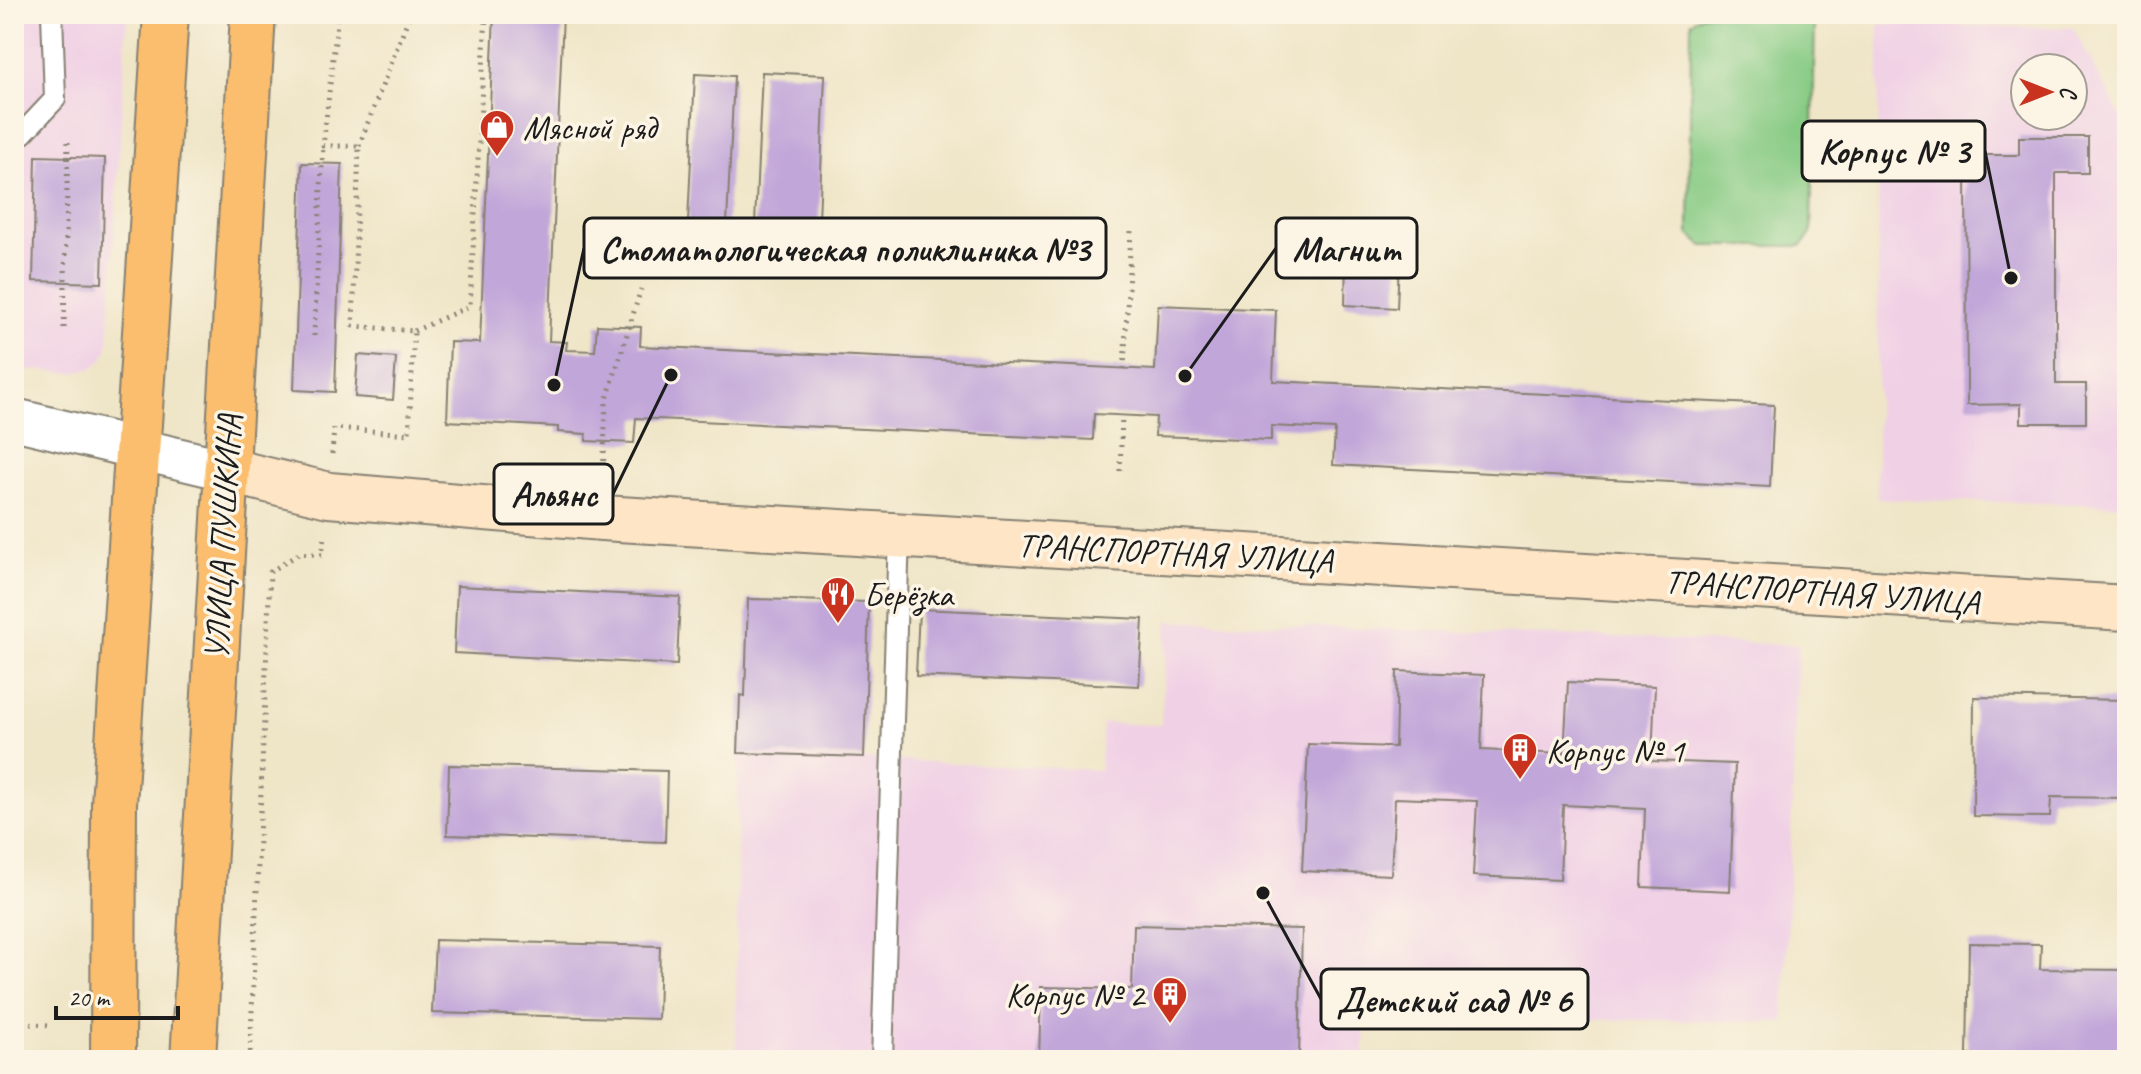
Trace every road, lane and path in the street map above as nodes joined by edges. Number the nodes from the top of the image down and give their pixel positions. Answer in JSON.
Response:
{"nodes":[{"id":1,"x":52,"y":14,"type":"edge"},
{"id":2,"x":166,"y":14,"type":"edge"},
{"id":3,"x":253,"y":14,"type":"edge"},
{"id":4,"x":410,"y":14,"type":"edge"},
{"id":5,"x":486,"y":14,"type":"edge"},
{"id":6,"x":14,"y":133,"type":"edge"},
{"id":7,"x":68,"y":140,"type":"dead end"},
{"id":8,"x":323,"y":146,"type":"dead end"},
{"id":9,"x":359,"y":146,"type":"dead end"},
{"id":10,"x":1131,"y":231,"type":"dead end"},
{"id":11,"x":641,"y":289,"type":"dead end"},
{"id":12,"x":64,"y":328,"type":"dead end"},
{"id":13,"x":414,"y":331,"type":"dead end"},
{"id":14,"x":314,"y":336,"type":"dead end"},
{"id":15,"x":1124,"y":369,"type":"dead end"},
{"id":16,"x":1122,"y":415,"type":"dead end"},
{"id":17,"x":14,"y":419,"type":"edge"},
{"id":18,"x":138,"y":450,"type":"junction"},
{"id":19,"x":226,"y":470,"type":"junction"},
{"id":20,"x":1120,"y":471,"type":"dead end"},
{"id":21,"x":602,"y":518,"type":"junction"},
{"id":22,"x":899,"y":535,"type":"junction"},
{"id":23,"x":2127,"y":608,"type":"edge"},
{"id":24,"x":14,"y":1023,"type":"edge"},
{"id":25,"x":50,"y":1025,"type":"dead end"},
{"id":26,"x":113,"y":1060,"type":"edge"},
{"id":27,"x":193,"y":1060,"type":"edge"},
{"id":28,"x":882,"y":1060,"type":"edge"}],
"edges":[{"from":1,"to":6,"type":"lane"},
{"from":2,"to":18,"type":"main road"},
{"from":3,"to":19,"type":"main road","name":"УЛИЦА ПУШКИНА"},
{"from":4,"to":9,"type":"path"},
{"from":5,"to":13,"type":"path"},
{"from":7,"to":12,"type":"path"},
{"from":8,"to":14,"type":"path"},
{"from":10,"to":15,"type":"path"},
{"from":11,"to":21,"type":"path"},
{"from":16,"to":20,"type":"path"},
{"from":17,"to":18,"type":"street"},
{"from":18,"to":19,"type":"street"},
{"from":18,"to":26,"type":"main road"},
{"from":19,"to":21,"type":"street","name":"ТРАНСПОРТНАЯ УЛИЦА"},
{"from":19,"to":27,"type":"main road","name":"УЛИЦА ПУШКИНА"},
{"from":21,"to":22,"type":"street","name":"ТРАНСПОРТНАЯ УЛИЦА"},
{"from":22,"to":23,"type":"street","name":"ТРАНСПОРТНАЯ УЛИЦА"},
{"from":22,"to":28,"type":"lane"},
{"from":24,"to":25,"type":"path"}]}
